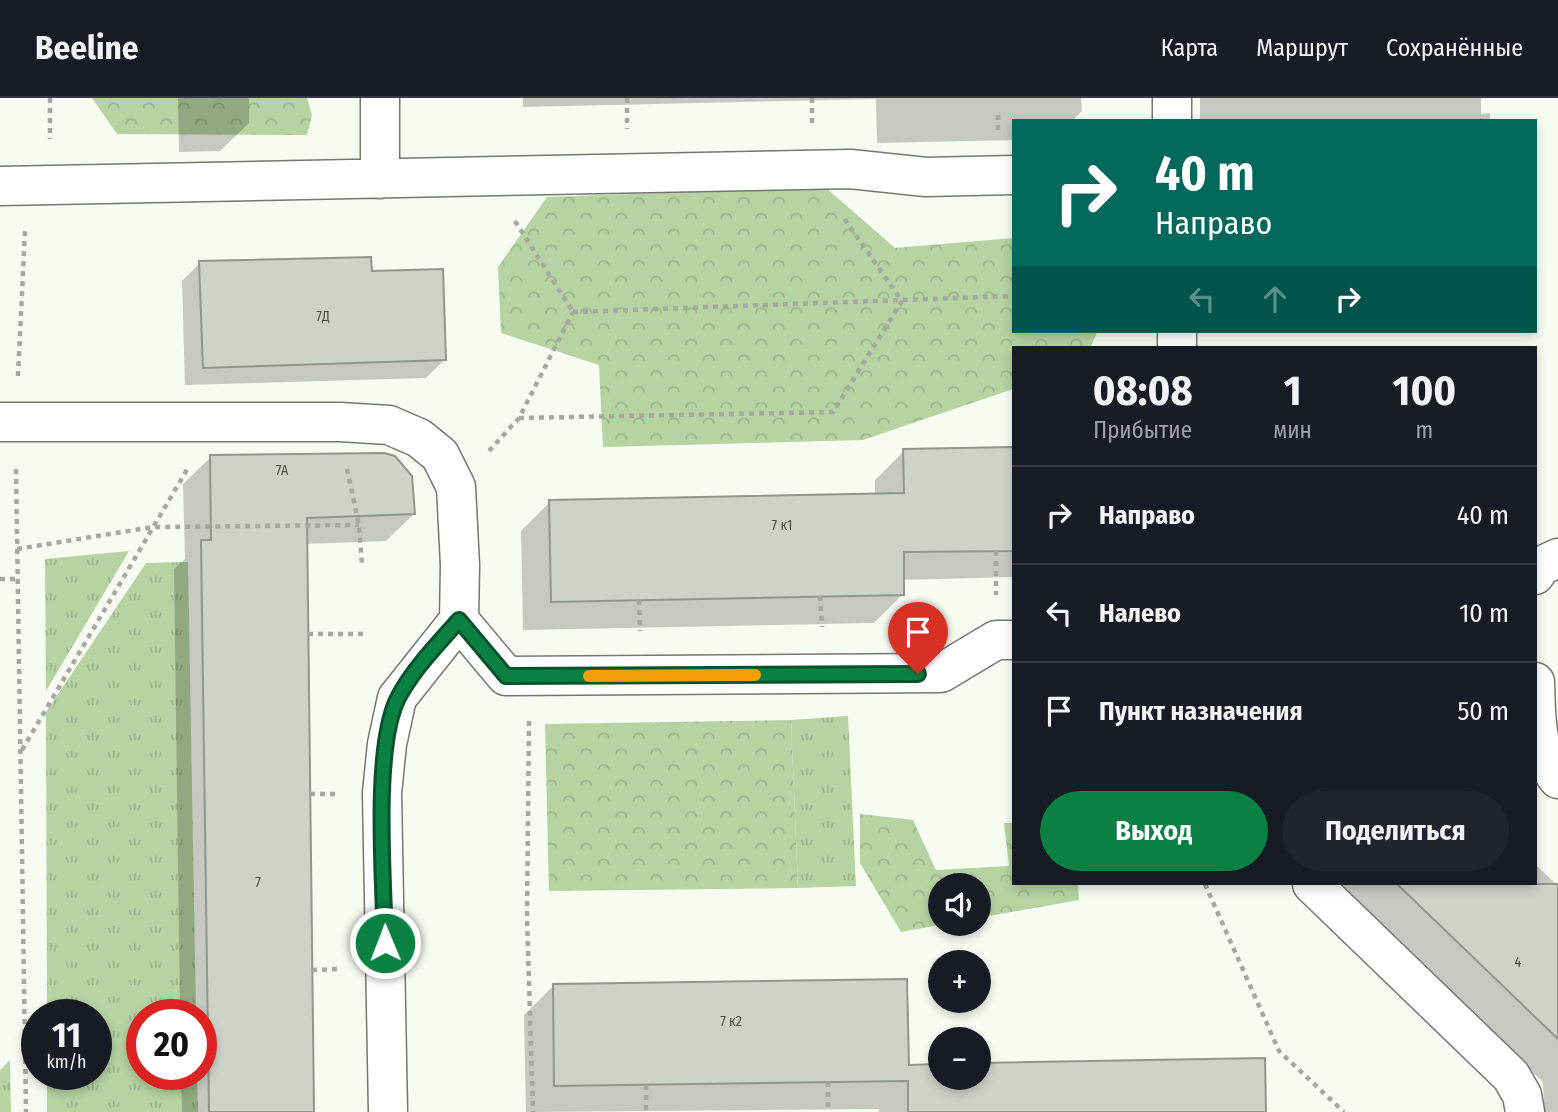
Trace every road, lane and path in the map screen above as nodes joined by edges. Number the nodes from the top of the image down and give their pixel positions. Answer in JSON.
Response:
{"nodes":[{"id":1,"x":50,"y":98,"type":"edge"},
{"id":2,"x":380,"y":98,"type":"edge"},
{"id":3,"x":1172,"y":98,"type":"edge"},
{"id":4,"x":1172,"y":119,"type":"edge"},
{"id":5,"x":50,"y":151,"type":"dead end"},
{"id":6,"x":491,"y":176,"type":"junction"},
{"id":7,"x":1012,"y":176,"type":"edge"},
{"id":8,"x":380,"y":179,"type":"junction"},
{"id":9,"x":0,"y":186,"type":"edge"},
{"id":10,"x":835,"y":206,"type":"dead end"},
{"id":11,"x":26,"y":220,"type":"dead end"},
{"id":12,"x":1012,"y":296,"type":"edge"},
{"id":13,"x":902,"y":301,"type":"junction"},
{"id":14,"x":573,"y":312,"type":"junction"},
{"id":15,"x":519,"y":418,"type":"junction"},
{"id":16,"x":8,"y":422,"type":"edge"},
{"id":17,"x":216,"y":422,"type":"junction"},
{"id":18,"x":340,"y":422,"type":"junction"},
{"id":19,"x":456,"y":487,"type":"junction"},
{"id":20,"x":359,"y":525,"type":"junction"},
{"id":21,"x":153,"y":527,"type":"junction"},
{"id":22,"x":18,"y":549,"type":"junction"},
{"id":23,"x":1558,"y":558,"type":"edge"},
{"id":24,"x":362,"y":565,"type":"dead end"},
{"id":25,"x":1537,"y":572,"type":"edge"},
{"id":26,"x":0,"y":579,"type":"edge"},
{"id":27,"x":18,"y":579,"type":"junction"},
{"id":28,"x":459,"y":620,"type":"junction"},
{"id":29,"x":308,"y":634,"type":"dead end"},
{"id":30,"x":365,"y":634,"type":"dead end"},
{"id":31,"x":1012,"y":640,"type":"edge"},
{"id":32,"x":529,"y":676,"type":"junction"},
{"id":33,"x":1537,"y":734,"type":"edge"},
{"id":34,"x":21,"y":751,"type":"junction"},
{"id":35,"x":1558,"y":779,"type":"edge"},
{"id":36,"x":1205,"y":885,"type":"edge"},
{"id":37,"x":1313,"y":885,"type":"edge"},
{"id":38,"x":828,"y":1082,"type":"dead end"},
{"id":39,"x":646,"y":1085,"type":"dead end"},
{"id":40,"x":26,"y":1112,"type":"edge"},
{"id":41,"x":388,"y":1112,"type":"edge"},
{"id":42,"x":533,"y":1112,"type":"edge"},
{"id":43,"x":646,"y":1112,"type":"edge"},
{"id":44,"x":828,"y":1112,"type":"edge"},
{"id":45,"x":1344,"y":1112,"type":"edge"},
{"id":46,"x":1525,"y":1112,"type":"edge"}],
"edges":[{"from":1,"to":5,"type":"path"},
{"from":2,"to":8,"type":"lane"},
{"from":3,"to":4,"type":"lane"},
{"from":6,"to":7,"type":"lane"},
{"from":6,"to":8,"type":"lane"},
{"from":6,"to":14,"type":"path"},
{"from":8,"to":9,"type":"lane"},
{"from":10,"to":13,"type":"path"},
{"from":11,"to":16,"type":"path"},
{"from":12,"to":13,"type":"path"},
{"from":13,"to":14,"type":"path"},
{"from":13,"to":15,"type":"path"},
{"from":14,"to":15,"type":"path"},
{"from":15,"to":19,"type":"path"},
{"from":16,"to":17,"type":"lane"},
{"from":16,"to":22,"type":"path"},
{"from":17,"to":18,"type":"lane"},
{"from":17,"to":21,"type":"path"},
{"from":18,"to":19,"type":"lane"},
{"from":18,"to":20,"type":"path"},
{"from":19,"to":28,"type":"lane"},
{"from":20,"to":21,"type":"path"},
{"from":20,"to":24,"type":"path"},
{"from":21,"to":22,"type":"path"},
{"from":21,"to":34,"type":"path"},
{"from":22,"to":27,"type":"path"},
{"from":23,"to":25,"type":"lane"},
{"from":26,"to":27,"type":"path"},
{"from":27,"to":34,"type":"path"},
{"from":28,"to":32,"type":"lane"},
{"from":28,"to":41,"type":"lane"},
{"from":29,"to":30,"type":"path"},
{"from":31,"to":32,"type":"lane"},
{"from":32,"to":42,"type":"path"},
{"from":33,"to":35,"type":"lane"},
{"from":34,"to":40,"type":"path"},
{"from":36,"to":45,"type":"path"},
{"from":37,"to":46,"type":"lane"},
{"from":38,"to":44,"type":"path"},
{"from":39,"to":43,"type":"path"}]}
